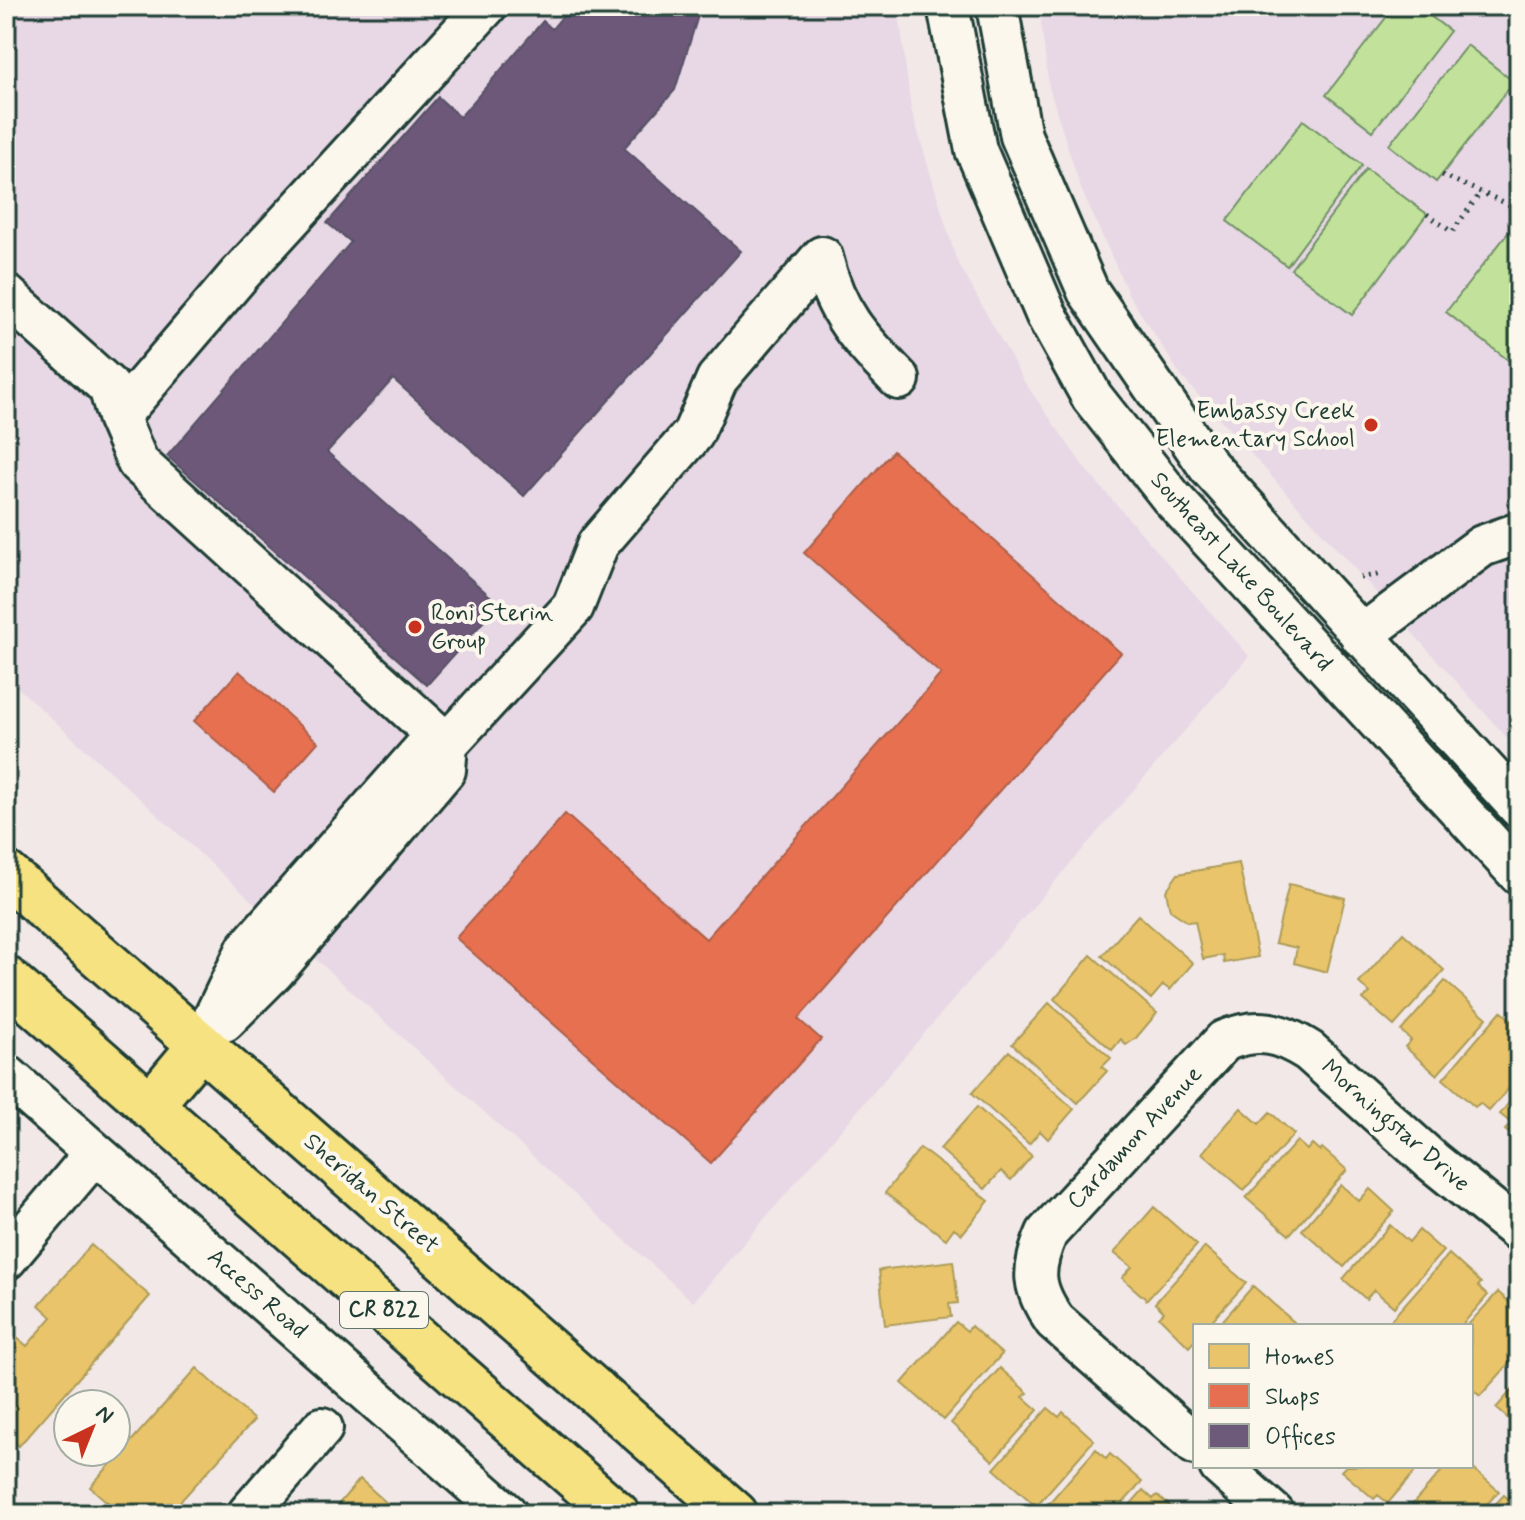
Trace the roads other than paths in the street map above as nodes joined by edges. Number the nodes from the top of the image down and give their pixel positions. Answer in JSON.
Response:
{"nodes":[{"id":1,"x":948,"y":6,"type":"edge"},
{"id":2,"x":997,"y":6,"type":"edge"},
{"id":3,"x":482,"y":8,"type":"edge"},
{"id":4,"x":6,"y":295,"type":"edge"},
{"id":5,"x":899,"y":379,"type":"dead end"},
{"id":6,"x":118,"y":417,"type":"junction"},
{"id":7,"x":1517,"y":537,"type":"edge"},
{"id":8,"x":1361,"y":636,"type":"junction"},
{"id":9,"x":447,"y":744,"type":"junction"},
{"id":10,"x":1519,"y":807,"type":"edge"},
{"id":11,"x":6,"y":874,"type":"edge"},
{"id":12,"x":1519,"y":874,"type":"edge"},
{"id":13,"x":6,"y":979,"type":"edge"},
{"id":14,"x":1266,"y":1032,"type":"joint"},
{"id":15,"x":201,"y":1045,"type":"junction"},
{"id":16,"x":6,"y":1075,"type":"edge"},
{"id":17,"x":150,"y":1106,"type":"junction"},
{"id":18,"x":95,"y":1153,"type":"junction"},
{"id":19,"x":1519,"y":1231,"type":"edge"},
{"id":20,"x":6,"y":1259,"type":"edge"},
{"id":21,"x":322,"y":1428,"type":"dead end"},
{"id":22,"x":1193,"y":1442,"type":"edge"},
{"id":23,"x":1222,"y":1468,"type":"edge"},
{"id":24,"x":248,"y":1514,"type":"edge"},
{"id":25,"x":507,"y":1514,"type":"edge"},
{"id":26,"x":617,"y":1514,"type":"edge"},
{"id":27,"x":735,"y":1514,"type":"edge"},
{"id":28,"x":1274,"y":1514,"type":"edge"}],
"edges":[{"from":1,"to":12,"type":"street","name":"Southeast Lake Boulevard"},
{"from":2,"to":8,"type":"street","name":"Southeast Lake Boulevard"},
{"from":3,"to":6,"type":"street"},
{"from":4,"to":6,"type":"street"},
{"from":5,"to":9,"type":"street"},
{"from":6,"to":9,"type":"street"},
{"from":7,"to":8,"type":"street"},
{"from":8,"to":10,"type":"street","name":"Southeast Lake Boulevard"},
{"from":9,"to":15,"type":"street"},
{"from":11,"to":15,"type":"main road","name":"Sheridan Street","number":"CR 822"},
{"from":13,"to":17,"type":"main road","number":"CR 822"},
{"from":14,"to":19,"type":"street","name":"Morningstar Drive"},
{"from":14,"to":22,"type":"street","name":"Cardamon Avenue"},
{"from":15,"to":17,"type":"main road"},
{"from":15,"to":27,"type":"main road","name":"Sheridan Street","number":"CR 822"},
{"from":16,"to":18,"type":"street","name":"Access Road"},
{"from":17,"to":26,"type":"main road","number":"CR 822"},
{"from":18,"to":20,"type":"street"},
{"from":18,"to":25,"type":"street","name":"Access Road"},
{"from":21,"to":24,"type":"street"},
{"from":23,"to":28,"type":"street"}]}
